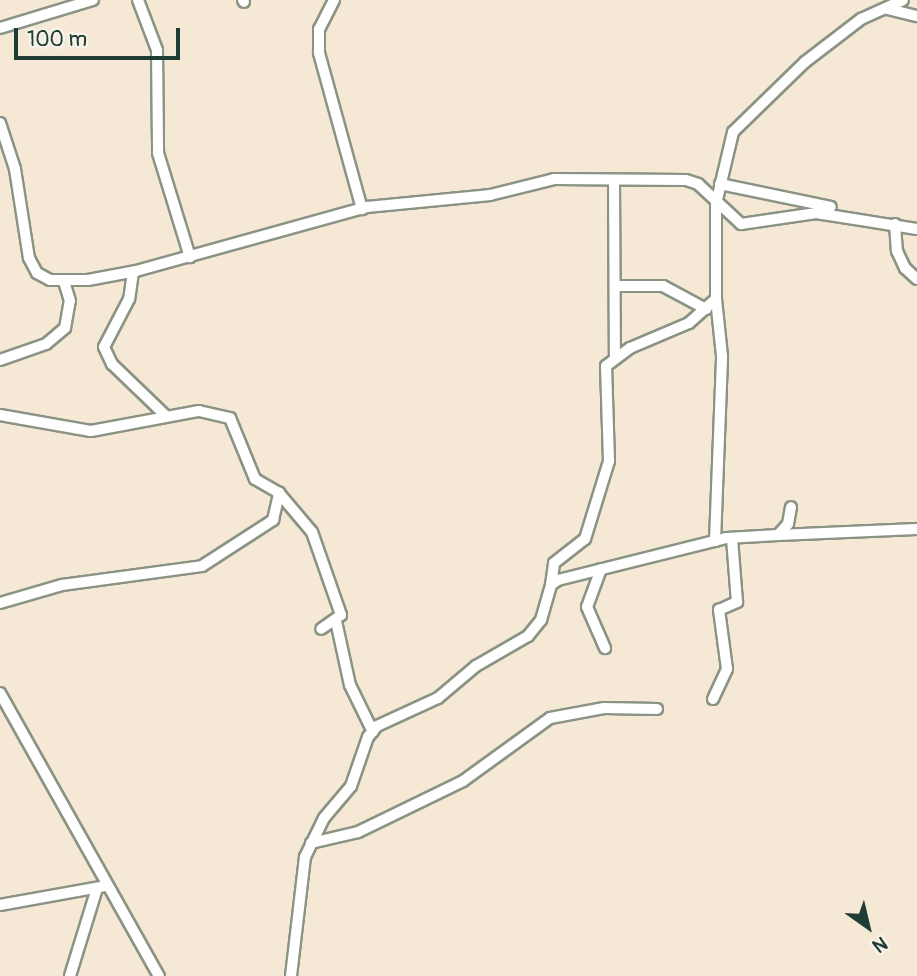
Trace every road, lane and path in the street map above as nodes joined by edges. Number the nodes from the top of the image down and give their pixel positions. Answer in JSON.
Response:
{"nodes":[{"id":1,"x":93,"y":0,"type":"edge"},
{"id":2,"x":138,"y":0,"type":"edge"},
{"id":3,"x":334,"y":0,"type":"edge"},
{"id":4,"x":902,"y":0,"type":"edge"},
{"id":5,"x":888,"y":9,"type":"junction"},
{"id":6,"x":917,"y":16,"type":"edge"},
{"id":7,"x":0,"y":28,"type":"edge"},
{"id":8,"x":0,"y":123,"type":"edge"},
{"id":9,"x":614,"y":181,"type":"junction"},
{"id":10,"x":720,"y":184,"type":"junction"},
{"id":11,"x":716,"y":204,"type":"junction"},
{"id":12,"x":362,"y":209,"type":"junction"},
{"id":13,"x":869,"y":220,"type":"junction"},
{"id":14,"x":895,"y":224,"type":"junction"},
{"id":15,"x":917,"y":229,"type":"edge"},
{"id":16,"x":190,"y":257,"type":"junction"},
{"id":17,"x":133,"y":272,"type":"junction"},
{"id":18,"x":917,"y":279,"type":"edge"},
{"id":19,"x":64,"y":281,"type":"junction"},
{"id":20,"x":615,"y":286,"type":"junction"},
{"id":21,"x":716,"y":299,"type":"junction"},
{"id":22,"x":706,"y":309,"type":"junction"},
{"id":23,"x":615,"y":357,"type":"junction"},
{"id":24,"x":0,"y":360,"type":"edge"},
{"id":25,"x":0,"y":415,"type":"edge"},
{"id":26,"x":166,"y":416,"type":"junction"},
{"id":27,"x":279,"y":493,"type":"junction"},
{"id":28,"x":791,"y":507,"type":"dead end"},
{"id":29,"x":917,"y":529,"type":"edge"},
{"id":30,"x":778,"y":536,"type":"junction"},
{"id":31,"x":732,"y":538,"type":"junction"},
{"id":32,"x":715,"y":541,"type":"junction"},
{"id":33,"x":601,"y":569,"type":"junction"},
{"id":34,"x":551,"y":585,"type":"junction"},
{"id":35,"x":0,"y":603,"type":"edge"},
{"id":36,"x":336,"y":621,"type":"junction"},
{"id":37,"x":321,"y":629,"type":"dead end"},
{"id":38,"x":605,"y":648,"type":"dead end"},
{"id":39,"x":0,"y":693,"type":"edge"},
{"id":40,"x":713,"y":699,"type":"dead end"},
{"id":41,"x":657,"y":709,"type":"dead end"},
{"id":42,"x":373,"y":732,"type":"junction"},
{"id":43,"x":311,"y":843,"type":"junction"},
{"id":44,"x":101,"y":887,"type":"junction"},
{"id":45,"x":0,"y":905,"type":"edge"},
{"id":46,"x":70,"y":976,"type":"edge"},
{"id":47,"x":159,"y":976,"type":"edge"},
{"id":48,"x":291,"y":976,"type":"edge"}],
"edges":[{"from":1,"to":7,"type":"street"},
{"from":2,"to":16,"type":"street"},
{"from":3,"to":12,"type":"street"},
{"from":4,"to":5,"type":"street"},
{"from":5,"to":6,"type":"street"},
{"from":5,"to":10,"type":"street"},
{"from":8,"to":19,"type":"street"},
{"from":9,"to":11,"type":"street"},
{"from":9,"to":12,"type":"street"},
{"from":9,"to":20,"type":"street"},
{"from":10,"to":11,"type":"street"},
{"from":10,"to":13,"type":"street"},
{"from":11,"to":13,"type":"street"},
{"from":11,"to":21,"type":"street"},
{"from":12,"to":16,"type":"street"},
{"from":13,"to":14,"type":"street"},
{"from":14,"to":15,"type":"street"},
{"from":14,"to":18,"type":"street"},
{"from":16,"to":17,"type":"street"},
{"from":17,"to":19,"type":"street"},
{"from":17,"to":26,"type":"street"},
{"from":19,"to":24,"type":"street"},
{"from":20,"to":22,"type":"street"},
{"from":20,"to":23,"type":"street"},
{"from":21,"to":22,"type":"street"},
{"from":21,"to":32,"type":"street"},
{"from":22,"to":23,"type":"street"},
{"from":23,"to":34,"type":"street"},
{"from":25,"to":26,"type":"street"},
{"from":26,"to":27,"type":"street"},
{"from":27,"to":35,"type":"street"},
{"from":27,"to":36,"type":"street"},
{"from":28,"to":30,"type":"street"},
{"from":29,"to":30,"type":"street"},
{"from":30,"to":31,"type":"street"},
{"from":31,"to":32,"type":"street"},
{"from":31,"to":40,"type":"street"},
{"from":32,"to":33,"type":"street"},
{"from":33,"to":34,"type":"street"},
{"from":33,"to":38,"type":"street"},
{"from":34,"to":42,"type":"street"},
{"from":36,"to":37,"type":"street"},
{"from":36,"to":42,"type":"street"},
{"from":39,"to":44,"type":"street"},
{"from":41,"to":43,"type":"street"},
{"from":42,"to":43,"type":"street"},
{"from":43,"to":48,"type":"street"},
{"from":44,"to":45,"type":"street"},
{"from":44,"to":46,"type":"street"},
{"from":44,"to":47,"type":"street"}]}
